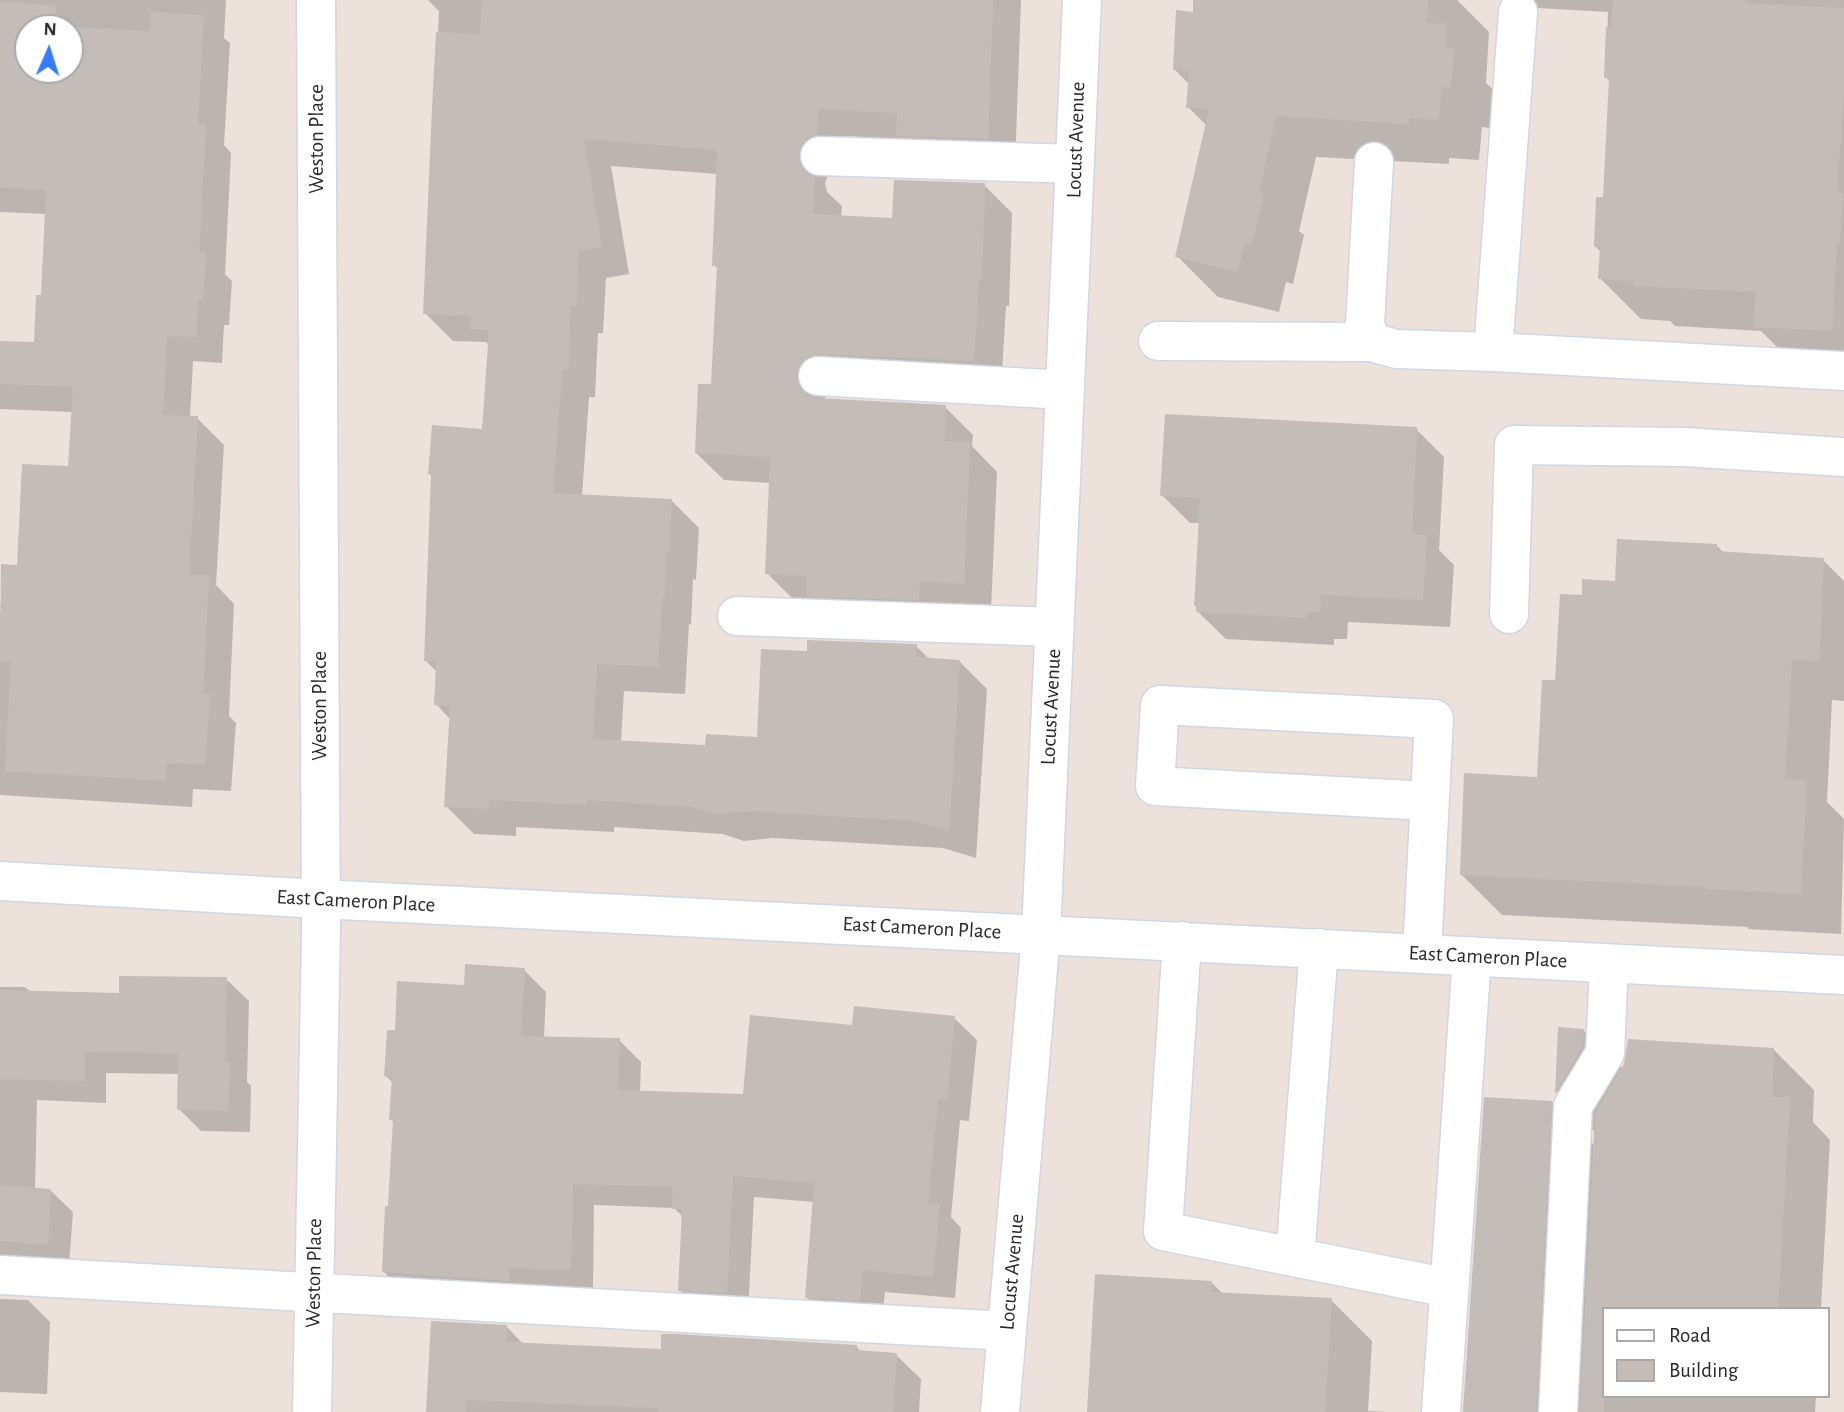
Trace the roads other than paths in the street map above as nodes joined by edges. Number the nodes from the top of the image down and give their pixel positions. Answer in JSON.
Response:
{"nodes":[{"id":1,"x":316,"y":0,"type":"edge"},
{"id":2,"x":1082,"y":0,"type":"edge"},
{"id":3,"x":1518,"y":12,"type":"dead end"},
{"id":4,"x":820,"y":156,"type":"dead end"},
{"id":5,"x":1374,"y":162,"type":"dead end"},
{"id":6,"x":1075,"y":164,"type":"junction"},
{"id":7,"x":1158,"y":341,"type":"dead end"},
{"id":8,"x":1371,"y":342,"type":"junction"},
{"id":9,"x":1493,"y":352,"type":"junction"},
{"id":10,"x":1844,"y":371,"type":"edge"},
{"id":11,"x":818,"y":376,"type":"dead end"},
{"id":12,"x":1065,"y":390,"type":"junction"},
{"id":13,"x":1844,"y":457,"type":"edge"},
{"id":14,"x":1509,"y":614,"type":"dead end"},
{"id":15,"x":737,"y":616,"type":"dead end"},
{"id":16,"x":1055,"y":627,"type":"junction"},
{"id":17,"x":1429,"y":801,"type":"junction"},
{"id":18,"x":0,"y":881,"type":"edge"},
{"id":19,"x":320,"y":899,"type":"junction"},
{"id":20,"x":1041,"y":934,"type":"junction"},
{"id":21,"x":1182,"y":941,"type":"junction"},
{"id":22,"x":1320,"y":948,"type":"junction"},
{"id":23,"x":1422,"y":954,"type":"junction"},
{"id":24,"x":1472,"y":956,"type":"junction"},
{"id":25,"x":1609,"y":964,"type":"junction"},
{"id":26,"x":1844,"y":975,"type":"edge"},
{"id":27,"x":1295,"y":1257,"type":"junction"},
{"id":28,"x":0,"y":1275,"type":"edge"},
{"id":29,"x":1450,"y":1288,"type":"junction"},
{"id":30,"x":314,"y":1293,"type":"junction"},
{"id":31,"x":1007,"y":1331,"type":"junction"},
{"id":32,"x":312,"y":1412,"type":"edge"},
{"id":33,"x":1000,"y":1412,"type":"edge"},
{"id":34,"x":1441,"y":1412,"type":"edge"},
{"id":35,"x":1558,"y":1412,"type":"edge"}],
"edges":[{"from":1,"to":19,"type":"street","name":"Weston Place"},
{"from":2,"to":6,"type":"street","name":"Locust Avenue"},
{"from":3,"to":9,"type":"street"},
{"from":4,"to":6,"type":"street"},
{"from":5,"to":8,"type":"street"},
{"from":6,"to":12,"type":"street","name":"Locust Avenue"},
{"from":7,"to":8,"type":"street"},
{"from":8,"to":9,"type":"street"},
{"from":9,"to":10,"type":"street"},
{"from":11,"to":12,"type":"street"},
{"from":12,"to":16,"type":"street","name":"Locust Avenue"},
{"from":13,"to":14,"type":"street"},
{"from":15,"to":16,"type":"street"},
{"from":16,"to":20,"type":"street","name":"Locust Avenue"},
{"from":17,"to":17,"type":"street"},
{"from":17,"to":23,"type":"street"},
{"from":18,"to":19,"type":"street","name":"East Cameron Place"},
{"from":19,"to":20,"type":"street","name":"East Cameron Place"},
{"from":19,"to":30,"type":"street","name":"Weston Place"},
{"from":20,"to":21,"type":"street","name":"East Cameron Place"},
{"from":20,"to":31,"type":"street","name":"Locust Avenue"},
{"from":21,"to":22,"type":"street","name":"East Cameron Place"},
{"from":21,"to":27,"type":"street"},
{"from":22,"to":23,"type":"street","name":"East Cameron Place"},
{"from":22,"to":27,"type":"street"},
{"from":23,"to":24,"type":"street","name":"East Cameron Place"},
{"from":24,"to":25,"type":"street","name":"East Cameron Place"},
{"from":24,"to":29,"type":"street"},
{"from":25,"to":26,"type":"street","name":"East Cameron Place"},
{"from":25,"to":35,"type":"street"},
{"from":27,"to":29,"type":"street"},
{"from":28,"to":30,"type":"street"},
{"from":29,"to":34,"type":"street"},
{"from":30,"to":31,"type":"street"},
{"from":30,"to":32,"type":"street","name":"Weston Place"},
{"from":31,"to":33,"type":"street","name":"Locust Avenue"}]}
